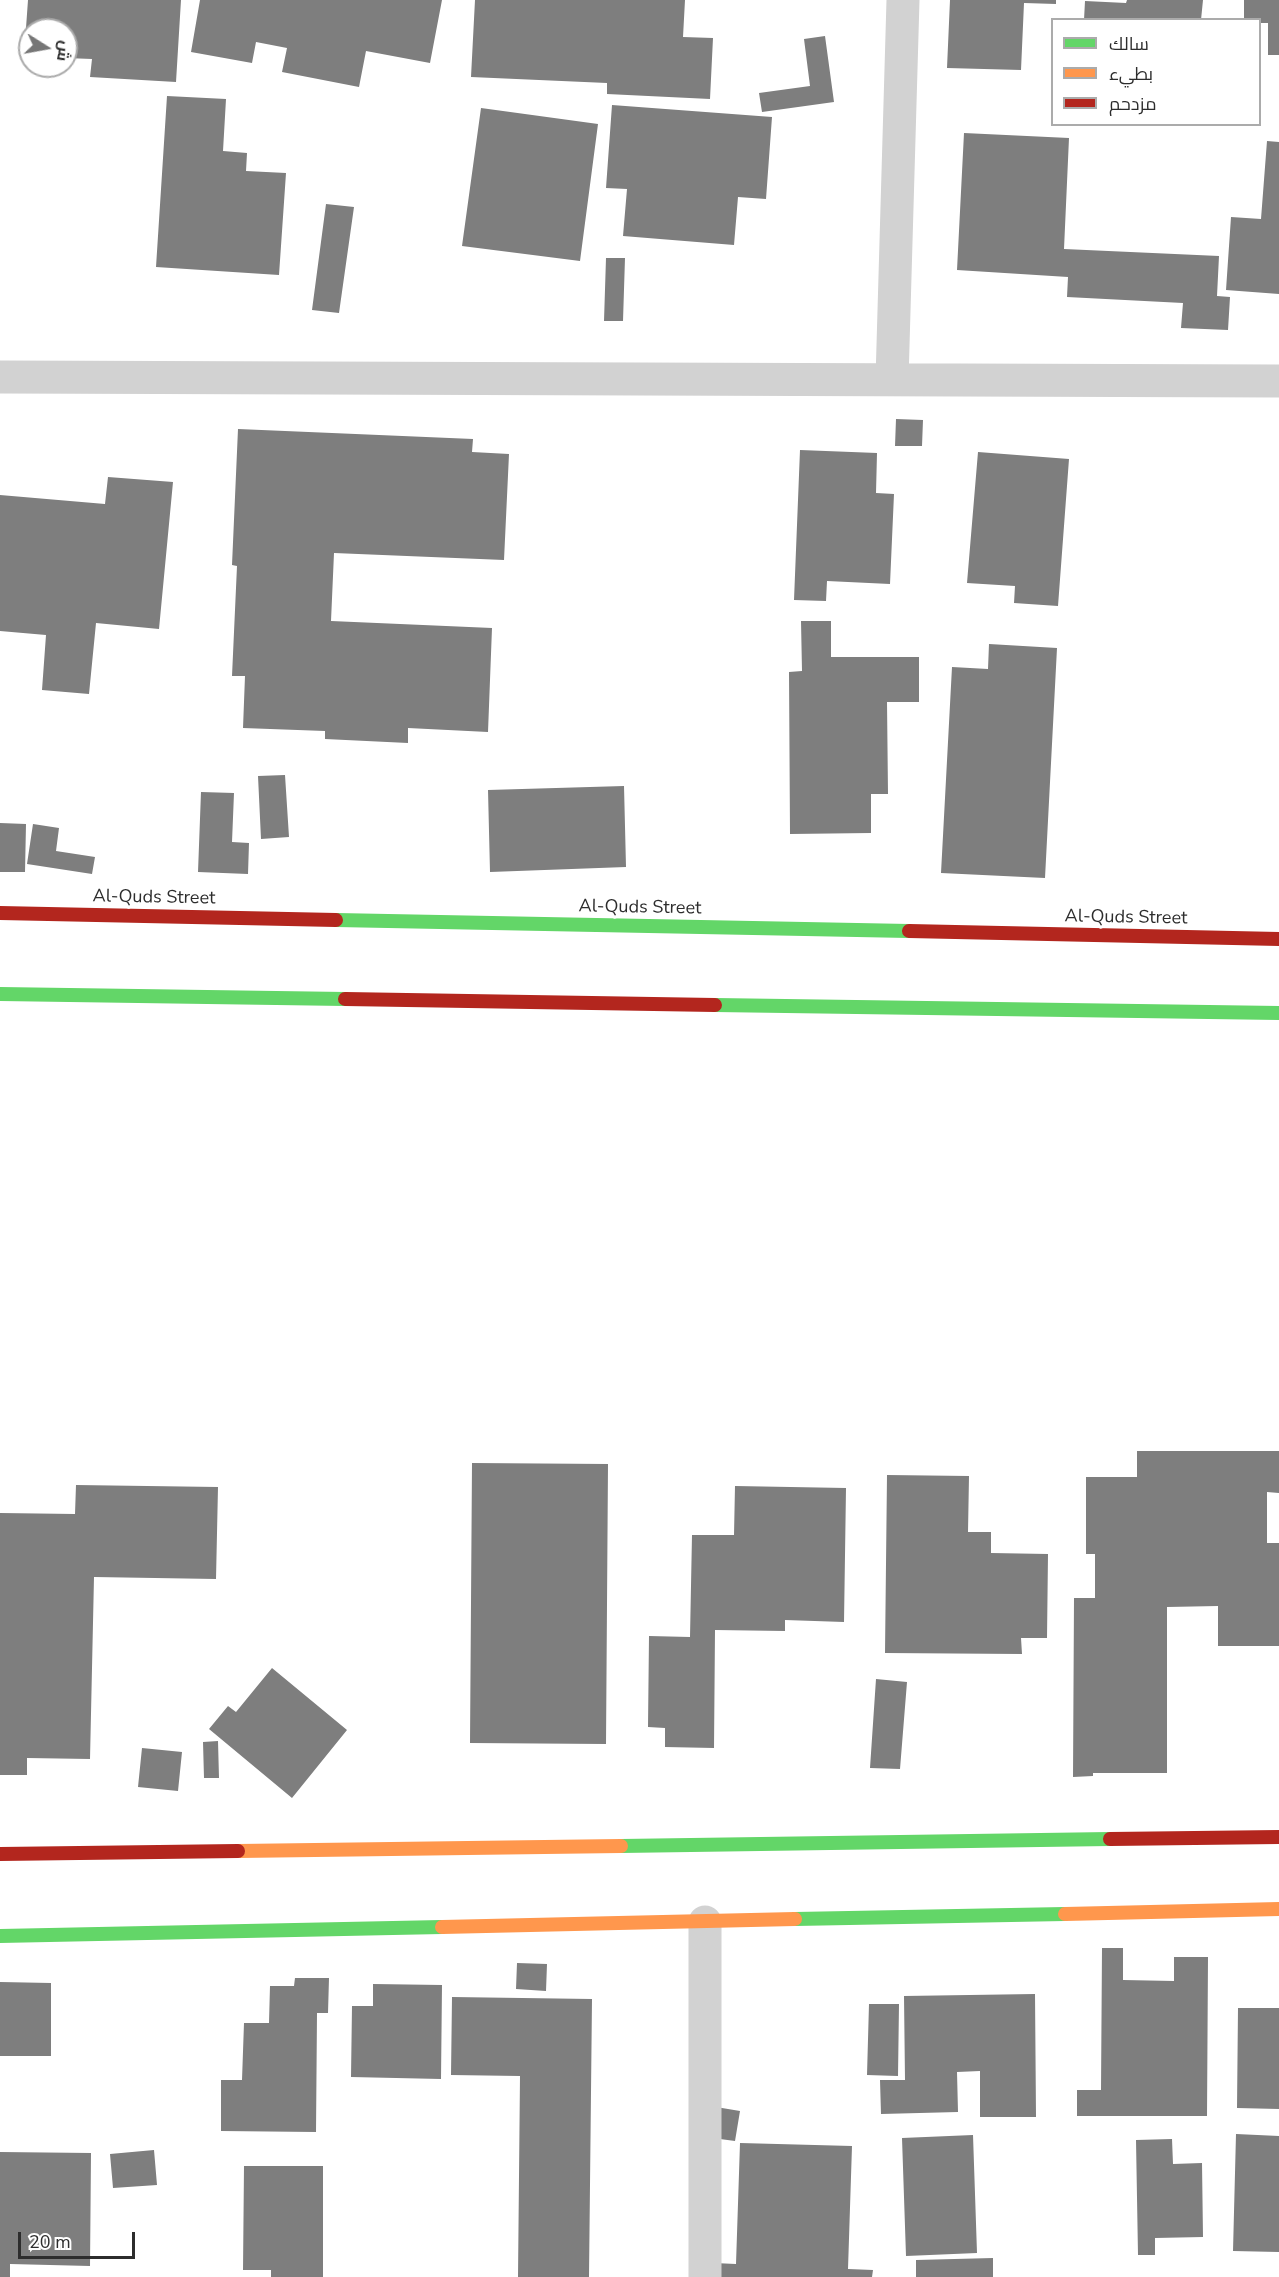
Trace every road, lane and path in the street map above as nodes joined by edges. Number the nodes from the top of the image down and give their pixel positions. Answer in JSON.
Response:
{"nodes":[{"id":1,"x":903,"y":0,"type":"edge"},
{"id":2,"x":0,"y":376,"type":"edge"},
{"id":3,"x":892,"y":380,"type":"junction"},
{"id":4,"x":1279,"y":381,"type":"edge"},
{"id":5,"x":0,"y":913,"type":"edge"},
{"id":6,"x":1279,"y":939,"type":"edge"},
{"id":7,"x":0,"y":994,"type":"edge"},
{"id":8,"x":1279,"y":1013,"type":"edge"},
{"id":9,"x":1279,"y":1837,"type":"edge"},
{"id":10,"x":0,"y":1854,"type":"edge"},
{"id":11,"x":1279,"y":1909,"type":"edge"},
{"id":12,"x":705,"y":1922,"type":"junction"},
{"id":13,"x":0,"y":1936,"type":"edge"},
{"id":14,"x":705,"y":2277,"type":"edge"}],
"edges":[{"from":1,"to":3,"type":"street"},
{"from":2,"to":3,"type":"street"},
{"from":3,"to":4,"type":"street"},
{"from":5,"to":6,"type":"street","name":"Al-Quds Street"},
{"from":7,"to":8,"type":"street"},
{"from":9,"to":10,"type":"street"},
{"from":11,"to":12,"type":"street"},
{"from":12,"to":13,"type":"street"},
{"from":12,"to":14,"type":"street"}]}
